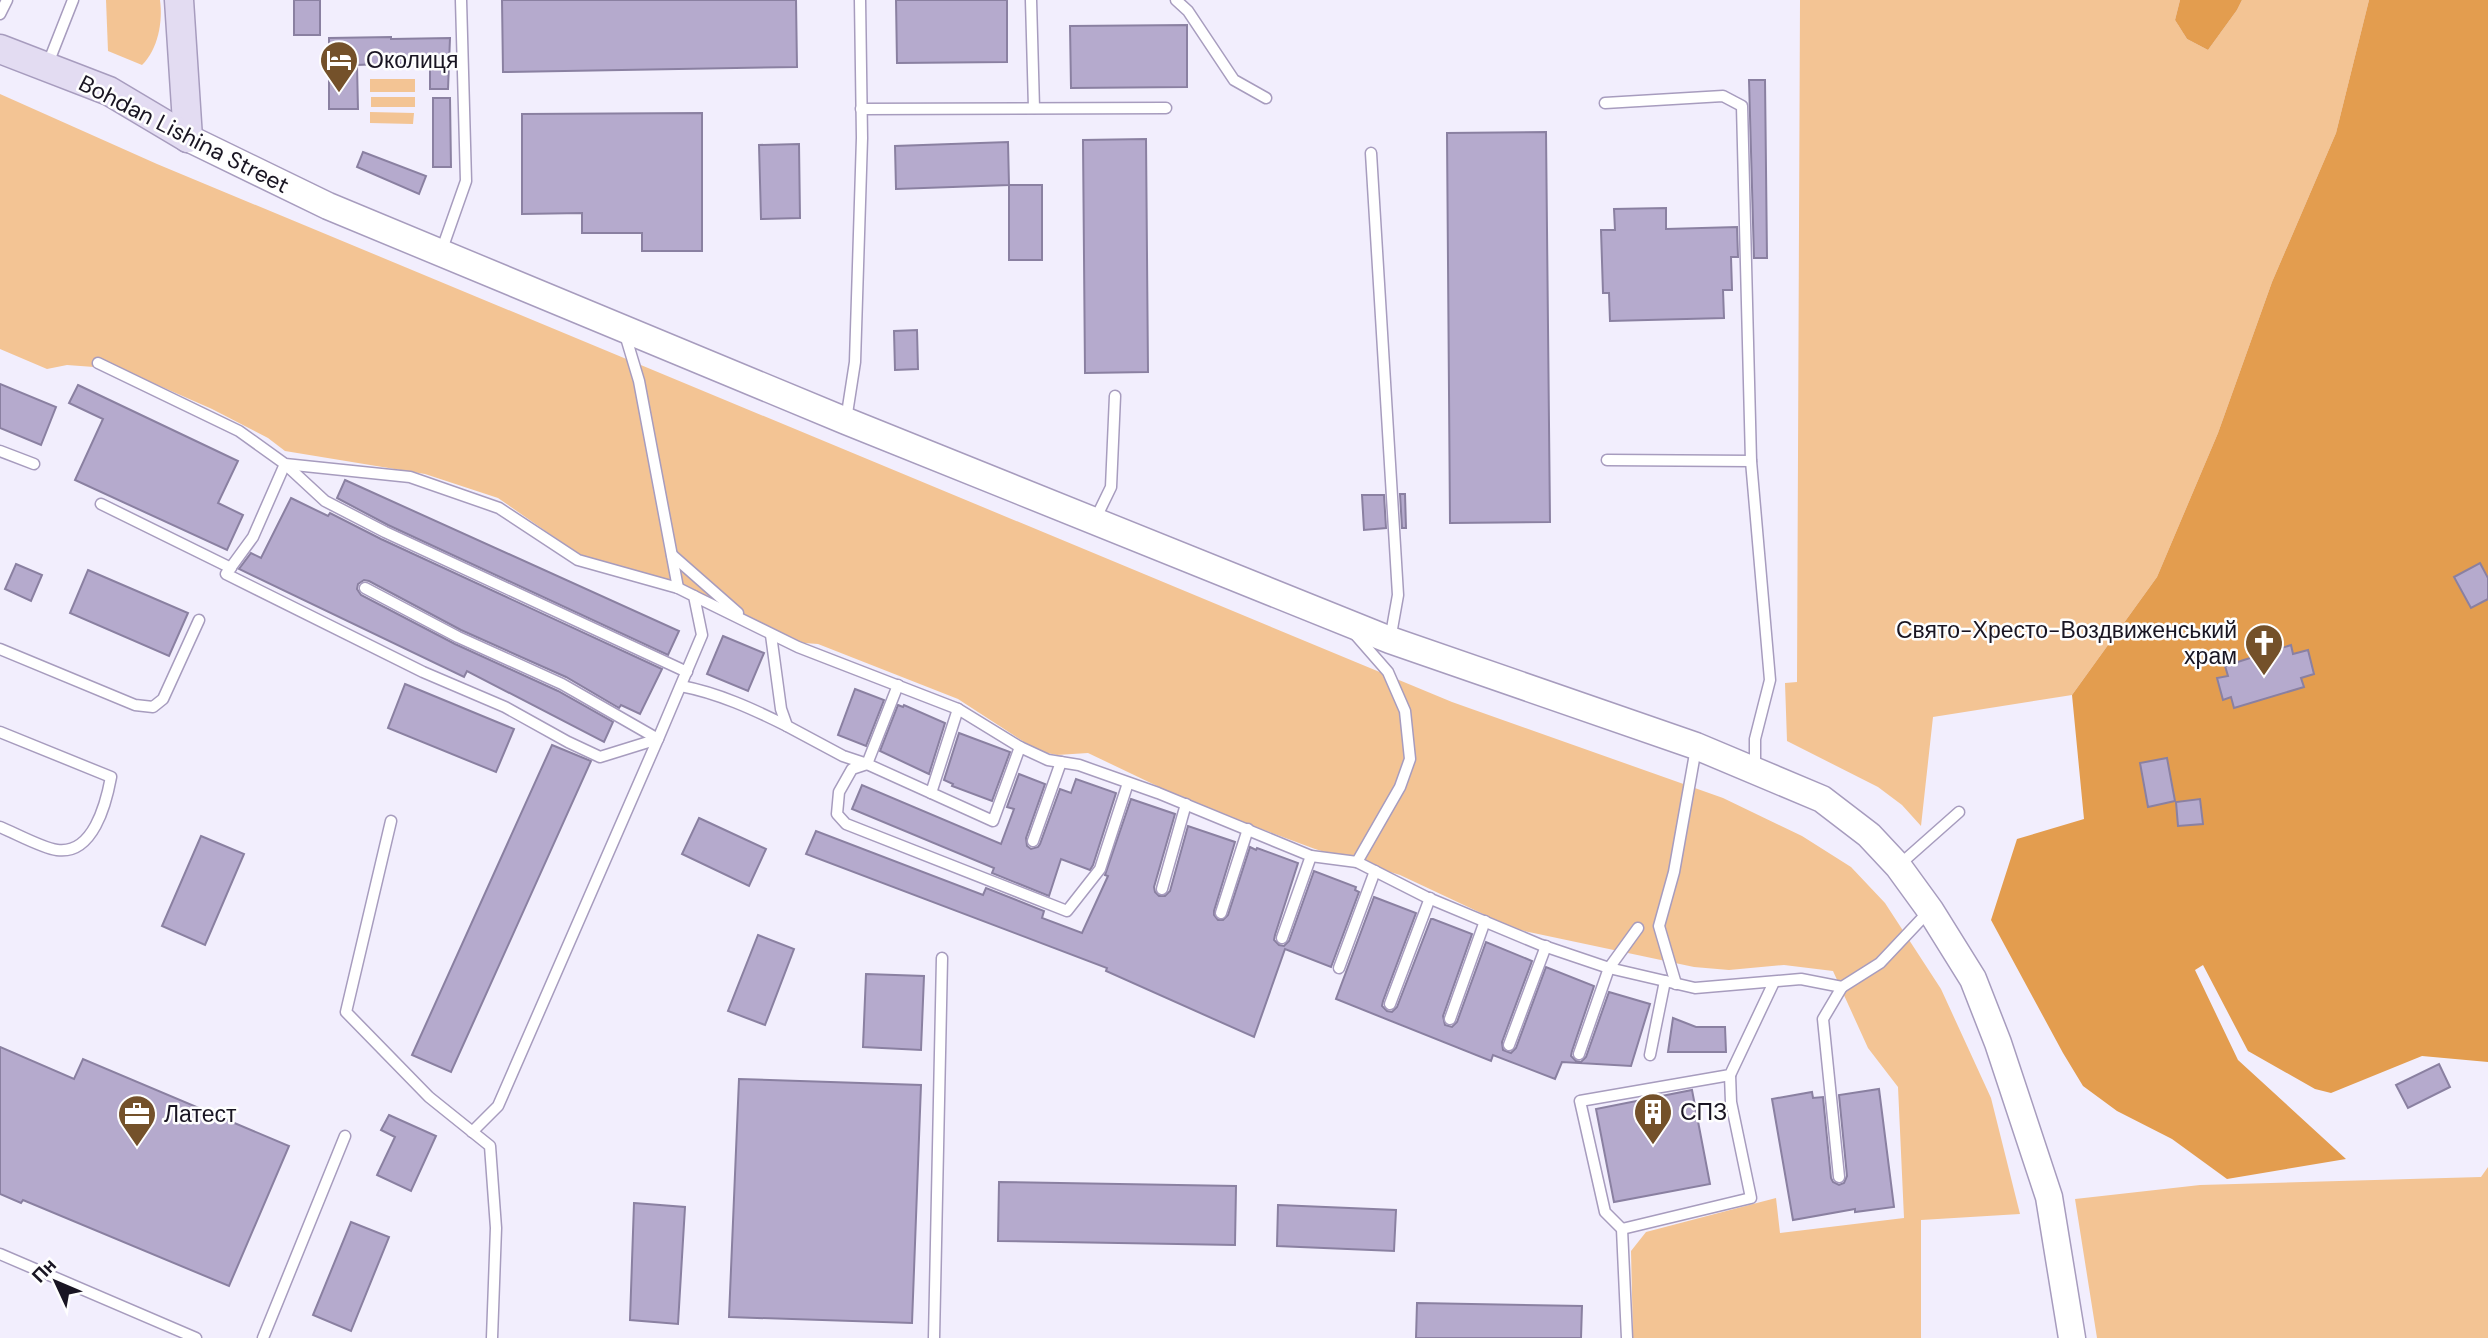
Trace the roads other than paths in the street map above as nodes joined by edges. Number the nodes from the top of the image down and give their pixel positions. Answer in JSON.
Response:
{"nodes":[{"id":1,"x":7,"y":0,"type":"edge"},
{"id":2,"x":73,"y":0,"type":"edge"},
{"id":3,"x":179,"y":0,"type":"edge"},
{"id":4,"x":461,"y":0,"type":"edge"},
{"id":5,"x":860,"y":0,"type":"edge"},
{"id":6,"x":1031,"y":0,"type":"edge"},
{"id":7,"x":1176,"y":0,"type":"edge"},
{"id":8,"x":0,"y":15,"type":"edge"},
{"id":9,"x":0,"y":49,"type":"edge"},
{"id":10,"x":46,"y":67,"type":"junction"},
{"id":11,"x":1266,"y":98,"type":"dead end"},
{"id":12,"x":1605,"y":103,"type":"dead end"},
{"id":13,"x":1034,"y":108,"type":"junction"},
{"id":14,"x":1166,"y":108,"type":"dead end"},
{"id":15,"x":861,"y":109,"type":"junction"},
{"id":16,"x":188,"y":138,"type":"junction"},
{"id":17,"x":1371,"y":153,"type":"dead end"},
{"id":18,"x":441,"y":253,"type":"junction"},
{"id":19,"x":623,"y":327,"type":"junction"},
{"id":20,"x":99,"y":363,"type":"dead end"},
{"id":21,"x":1115,"y":396,"type":"dead end"},
{"id":22,"x":846,"y":421,"type":"junction"},
{"id":23,"x":0,"y":451,"type":"edge"},
{"id":24,"x":1607,"y":460,"type":"dead end"},
{"id":25,"x":1751,"y":461,"type":"junction"},
{"id":26,"x":34,"y":464,"type":"dead end"},
{"id":27,"x":285,"y":464,"type":"junction"},
{"id":28,"x":102,"y":504,"type":"dead end"},
{"id":29,"x":1095,"y":520,"type":"junction"},
{"id":30,"x":672,"y":555,"type":"junction"},
{"id":31,"x":230,"y":568,"type":"junction"},
{"id":32,"x":365,"y":588,"type":"dead end"},
{"id":33,"x":678,"y":588,"type":"junction"},
{"id":34,"x":694,"y":596,"type":"junction"},
{"id":35,"x":199,"y":620,"type":"dead end"},
{"id":36,"x":750,"y":624,"type":"junction"},
{"id":37,"x":1348,"y":624,"type":"junction"},
{"id":38,"x":771,"y":635,"type":"junction"},
{"id":39,"x":1390,"y":640,"type":"junction"},
{"id":40,"x":0,"y":649,"type":"edge"},
{"id":41,"x":687,"y":672,"type":"junction"},
{"id":42,"x":898,"y":685,"type":"junction"},
{"id":43,"x":681,"y":686,"type":"junction"},
{"id":44,"x":958,"y":709,"type":"junction"},
{"id":45,"x":787,"y":726,"type":"junction"},
{"id":46,"x":0,"y":732,"type":"edge"},
{"id":47,"x":658,"y":739,"type":"junction"},
{"id":48,"x":1696,"y":746,"type":"junction"},
{"id":49,"x":1020,"y":747,"type":"junction"},
{"id":50,"x":1061,"y":762,"type":"junction"},
{"id":51,"x":867,"y":764,"type":"junction"},
{"id":52,"x":1755,"y":772,"type":"junction"},
{"id":53,"x":1128,"y":783,"type":"junction"},
{"id":54,"x":931,"y":793,"type":"junction"},
{"id":55,"x":1186,"y":804,"type":"junction"},
{"id":56,"x":1959,"y":811,"type":"dead end"},
{"id":57,"x":391,"y":821,"type":"dead end"},
{"id":58,"x":0,"y":827,"type":"edge"},
{"id":59,"x":1248,"y":829,"type":"junction"},
{"id":60,"x":1033,"y":841,"type":"dead end"},
{"id":61,"x":1311,"y":856,"type":"junction"},
{"id":62,"x":1357,"y":862,"type":"junction"},
{"id":63,"x":1898,"y":866,"type":"junction"},
{"id":64,"x":1375,"y":871,"type":"junction"},
{"id":65,"x":1162,"y":889,"type":"dead end"},
{"id":66,"x":1430,"y":898,"type":"junction"},
{"id":67,"x":1930,"y":910,"type":"junction"},
{"id":68,"x":1221,"y":912,"type":"dead end"},
{"id":69,"x":1485,"y":921,"type":"junction"},
{"id":70,"x":1638,"y":928,"type":"dead end"},
{"id":71,"x":1282,"y":938,"type":"dead end"},
{"id":72,"x":1546,"y":946,"type":"junction"},
{"id":73,"x":942,"y":958,"type":"dead end"},
{"id":74,"x":1339,"y":968,"type":"dead end"},
{"id":75,"x":1609,"y":968,"type":"junction"},
{"id":76,"x":1671,"y":982,"type":"junction"},
{"id":77,"x":1774,"y":982,"type":"junction"},
{"id":78,"x":1842,"y":987,"type":"junction"},
{"id":79,"x":1390,"y":1004,"type":"dead end"},
{"id":80,"x":1450,"y":1019,"type":"dead end"},
{"id":81,"x":1509,"y":1045,"type":"dead end"},
{"id":82,"x":1578,"y":1054,"type":"dead end"},
{"id":83,"x":1650,"y":1055,"type":"dead end"},
{"id":84,"x":1730,"y":1074,"type":"junction"},
{"id":85,"x":472,"y":1132,"type":"junction"},
{"id":86,"x":345,"y":1136,"type":"dead end"},
{"id":87,"x":1839,"y":1177,"type":"dead end"},
{"id":88,"x":1622,"y":1230,"type":"junction"},
{"id":89,"x":0,"y":1254,"type":"edge"},
{"id":90,"x":196,"y":1338,"type":"edge"},
{"id":91,"x":263,"y":1338,"type":"edge"},
{"id":92,"x":492,"y":1338,"type":"edge"},
{"id":93,"x":934,"y":1338,"type":"edge"},
{"id":94,"x":1628,"y":1338,"type":"edge"},
{"id":95,"x":2071,"y":1338,"type":"edge"}],
"edges":[{"from":1,"to":8,"type":"lane"},
{"from":2,"to":10,"type":"lane"},
{"from":3,"to":16,"type":"main road"},
{"from":4,"to":18,"type":"lane"},
{"from":5,"to":15,"type":"lane"},
{"from":6,"to":13,"type":"lane"},
{"from":7,"to":11,"type":"lane"},
{"from":9,"to":10,"type":"main road","name":"Bohdan Lishina Street"},
{"from":10,"to":16,"type":"main road","name":"Bohdan Lishina Street"},
{"from":12,"to":25,"type":"lane"},
{"from":13,"to":14,"type":"lane"},
{"from":13,"to":15,"type":"lane"},
{"from":15,"to":22,"type":"lane"},
{"from":16,"to":18,"type":"street","name":"Bohdan Lishina Street"},
{"from":17,"to":39,"type":"lane"},
{"from":18,"to":19,"type":"street","name":"Bohdan Lishina Street"},
{"from":19,"to":22,"type":"street","name":"Bohdan Lishina Street"},
{"from":19,"to":30,"type":"lane"},
{"from":20,"to":27,"type":"lane"},
{"from":21,"to":29,"type":"lane"},
{"from":22,"to":29,"type":"street","name":"Bohdan Lishina Street"},
{"from":23,"to":26,"type":"lane"},
{"from":24,"to":25,"type":"lane"},
{"from":25,"to":52,"type":"lane"},
{"from":27,"to":31,"type":"lane"},
{"from":27,"to":33,"type":"lane"},
{"from":27,"to":41,"type":"lane"},
{"from":28,"to":31,"type":"lane"},
{"from":29,"to":37,"type":"street","name":"Bohdan Lishina Street"},
{"from":30,"to":33,"type":"lane"},
{"from":30,"to":36,"type":"lane"},
{"from":31,"to":47,"type":"lane"},
{"from":32,"to":47,"type":"lane"},
{"from":33,"to":34,"type":"lane"},
{"from":34,"to":36,"type":"lane"},
{"from":34,"to":41,"type":"lane"},
{"from":35,"to":40,"type":"lane"},
{"from":36,"to":38,"type":"lane"},
{"from":37,"to":39,"type":"street","name":"Bohdan Lishina Street"},
{"from":37,"to":62,"type":"lane"},
{"from":38,"to":42,"type":"lane"},
{"from":38,"to":45,"type":"lane"},
{"from":39,"to":48,"type":"street","name":"Bohdan Lishina Street"},
{"from":41,"to":43,"type":"lane"},
{"from":42,"to":44,"type":"lane"},
{"from":42,"to":51,"type":"lane"},
{"from":43,"to":45,"type":"lane"},
{"from":43,"to":47,"type":"lane"},
{"from":44,"to":49,"type":"lane"},
{"from":44,"to":54,"type":"lane"},
{"from":45,"to":51,"type":"lane"},
{"from":46,"to":58,"type":"lane"},
{"from":47,"to":85,"type":"lane"},
{"from":48,"to":52,"type":"street","name":"Bohdan Lishina Street"},
{"from":48,"to":76,"type":"lane"},
{"from":49,"to":50,"type":"lane"},
{"from":49,"to":54,"type":"lane"},
{"from":50,"to":53,"type":"lane"},
{"from":50,"to":60,"type":"lane"},
{"from":51,"to":53,"type":"lane"},
{"from":51,"to":54,"type":"lane"},
{"from":52,"to":63,"type":"street","name":"Bohdan Lishina Street"},
{"from":53,"to":55,"type":"lane"},
{"from":55,"to":59,"type":"lane"},
{"from":55,"to":65,"type":"lane"},
{"from":56,"to":63,"type":"lane"},
{"from":57,"to":85,"type":"lane"},
{"from":59,"to":61,"type":"lane"},
{"from":59,"to":68,"type":"lane"},
{"from":61,"to":62,"type":"lane"},
{"from":61,"to":71,"type":"lane"},
{"from":62,"to":64,"type":"lane"},
{"from":63,"to":67,"type":"street","name":"Bohdan Lishina Street"},
{"from":64,"to":66,"type":"lane"},
{"from":64,"to":74,"type":"lane"},
{"from":66,"to":69,"type":"lane"},
{"from":66,"to":79,"type":"lane"},
{"from":67,"to":78,"type":"lane"},
{"from":67,"to":95,"type":"street","name":"Bohdan Lishina Street"},
{"from":69,"to":72,"type":"lane"},
{"from":69,"to":80,"type":"lane"},
{"from":70,"to":75,"type":"lane"},
{"from":72,"to":75,"type":"lane"},
{"from":72,"to":81,"type":"lane"},
{"from":73,"to":93,"type":"lane"},
{"from":75,"to":76,"type":"lane"},
{"from":75,"to":82,"type":"lane"},
{"from":76,"to":77,"type":"lane"},
{"from":76,"to":83,"type":"lane"},
{"from":77,"to":78,"type":"lane"},
{"from":77,"to":84,"type":"lane"},
{"from":78,"to":87,"type":"lane"},
{"from":84,"to":88,"type":"lane"},
{"from":84,"to":88,"type":"lane"},
{"from":85,"to":92,"type":"lane"},
{"from":86,"to":91,"type":"lane"},
{"from":88,"to":94,"type":"lane"},
{"from":89,"to":90,"type":"lane"}]}
